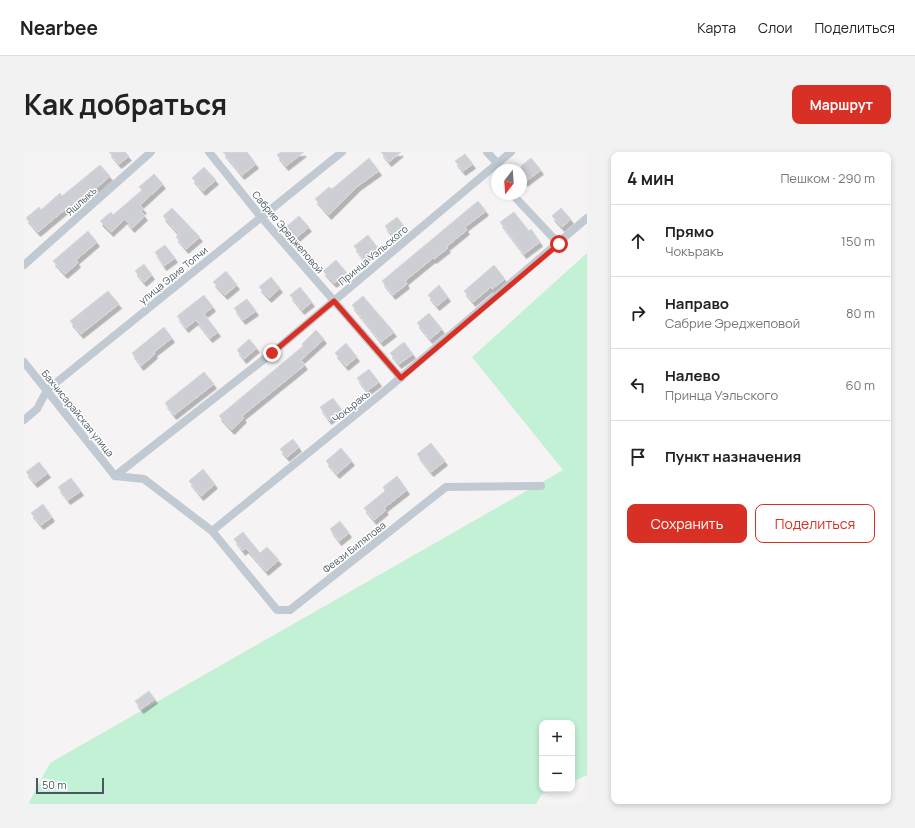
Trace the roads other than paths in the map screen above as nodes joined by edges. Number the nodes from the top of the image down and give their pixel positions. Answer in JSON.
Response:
{"nodes":[{"id":1,"x":151,"y":152,"type":"edge"},
{"id":2,"x":210,"y":152,"type":"edge"},
{"id":3,"x":342,"y":152,"type":"edge"},
{"id":4,"x":487,"y":152,"type":"edge"},
{"id":5,"x":511,"y":152,"type":"edge"},
{"id":6,"x":495,"y":164,"type":"edge"},
{"id":7,"x":500,"y":164,"type":"edge"},
{"id":8,"x":491,"y":172,"type":"edge"},
{"id":9,"x":518,"y":200,"type":"edge"},
{"id":10,"x":261,"y":217,"type":"junction"},
{"id":11,"x":587,"y":218,"type":"edge"},
{"id":12,"x":559,"y":244,"type":"junction"},
{"id":13,"x":24,"y":265,"type":"edge"},
{"id":14,"x":334,"y":301,"type":"junction"},
{"id":15,"x":24,"y":362,"type":"edge"},
{"id":16,"x":401,"y":378,"type":"junction"},
{"id":17,"x":47,"y":390,"type":"junction"},
{"id":18,"x":24,"y":420,"type":"edge"},
{"id":19,"x":115,"y":476,"type":"junction"},
{"id":20,"x":541,"y":486,"type":"dead end"},
{"id":21,"x":212,"y":532,"type":"junction"}],
"edges":[{"from":1,"to":13,"type":"street","name":"Яшлыкъ"},
{"from":2,"to":10,"type":"street","name":"Сабрие Эреджеповой"},
{"from":3,"to":10,"type":"street","name":"улица Эдие Топчи"},
{"from":4,"to":6,"type":"street"},
{"from":5,"to":7,"type":"street","name":"Принца Уэльского"},
{"from":8,"to":14,"type":"street","name":"Принца Уэльского"},
{"from":9,"to":12,"type":"street"},
{"from":10,"to":14,"type":"street","name":"Сабрие Эреджеповой"},
{"from":10,"to":17,"type":"street","name":"улица Эдие Топчи"},
{"from":11,"to":12,"type":"street","name":"Чокъракъ"},
{"from":12,"to":16,"type":"street","name":"Чокъракъ"},
{"from":14,"to":16,"type":"street","name":"Сабрие Эреджеповой"},
{"from":14,"to":19,"type":"street","name":"Принца Уэльского"},
{"from":15,"to":17,"type":"street","name":"Бахчисарайская улица"},
{"from":16,"to":21,"type":"street","name":"Чокъракъ"},
{"from":17,"to":18,"type":"street","name":"улица Эдие Топчи"},
{"from":17,"to":19,"type":"street","name":"Бахчисарайская улица"},
{"from":19,"to":21,"type":"street"},
{"from":20,"to":21,"type":"street","name":"Февзи Билялова"}]}
